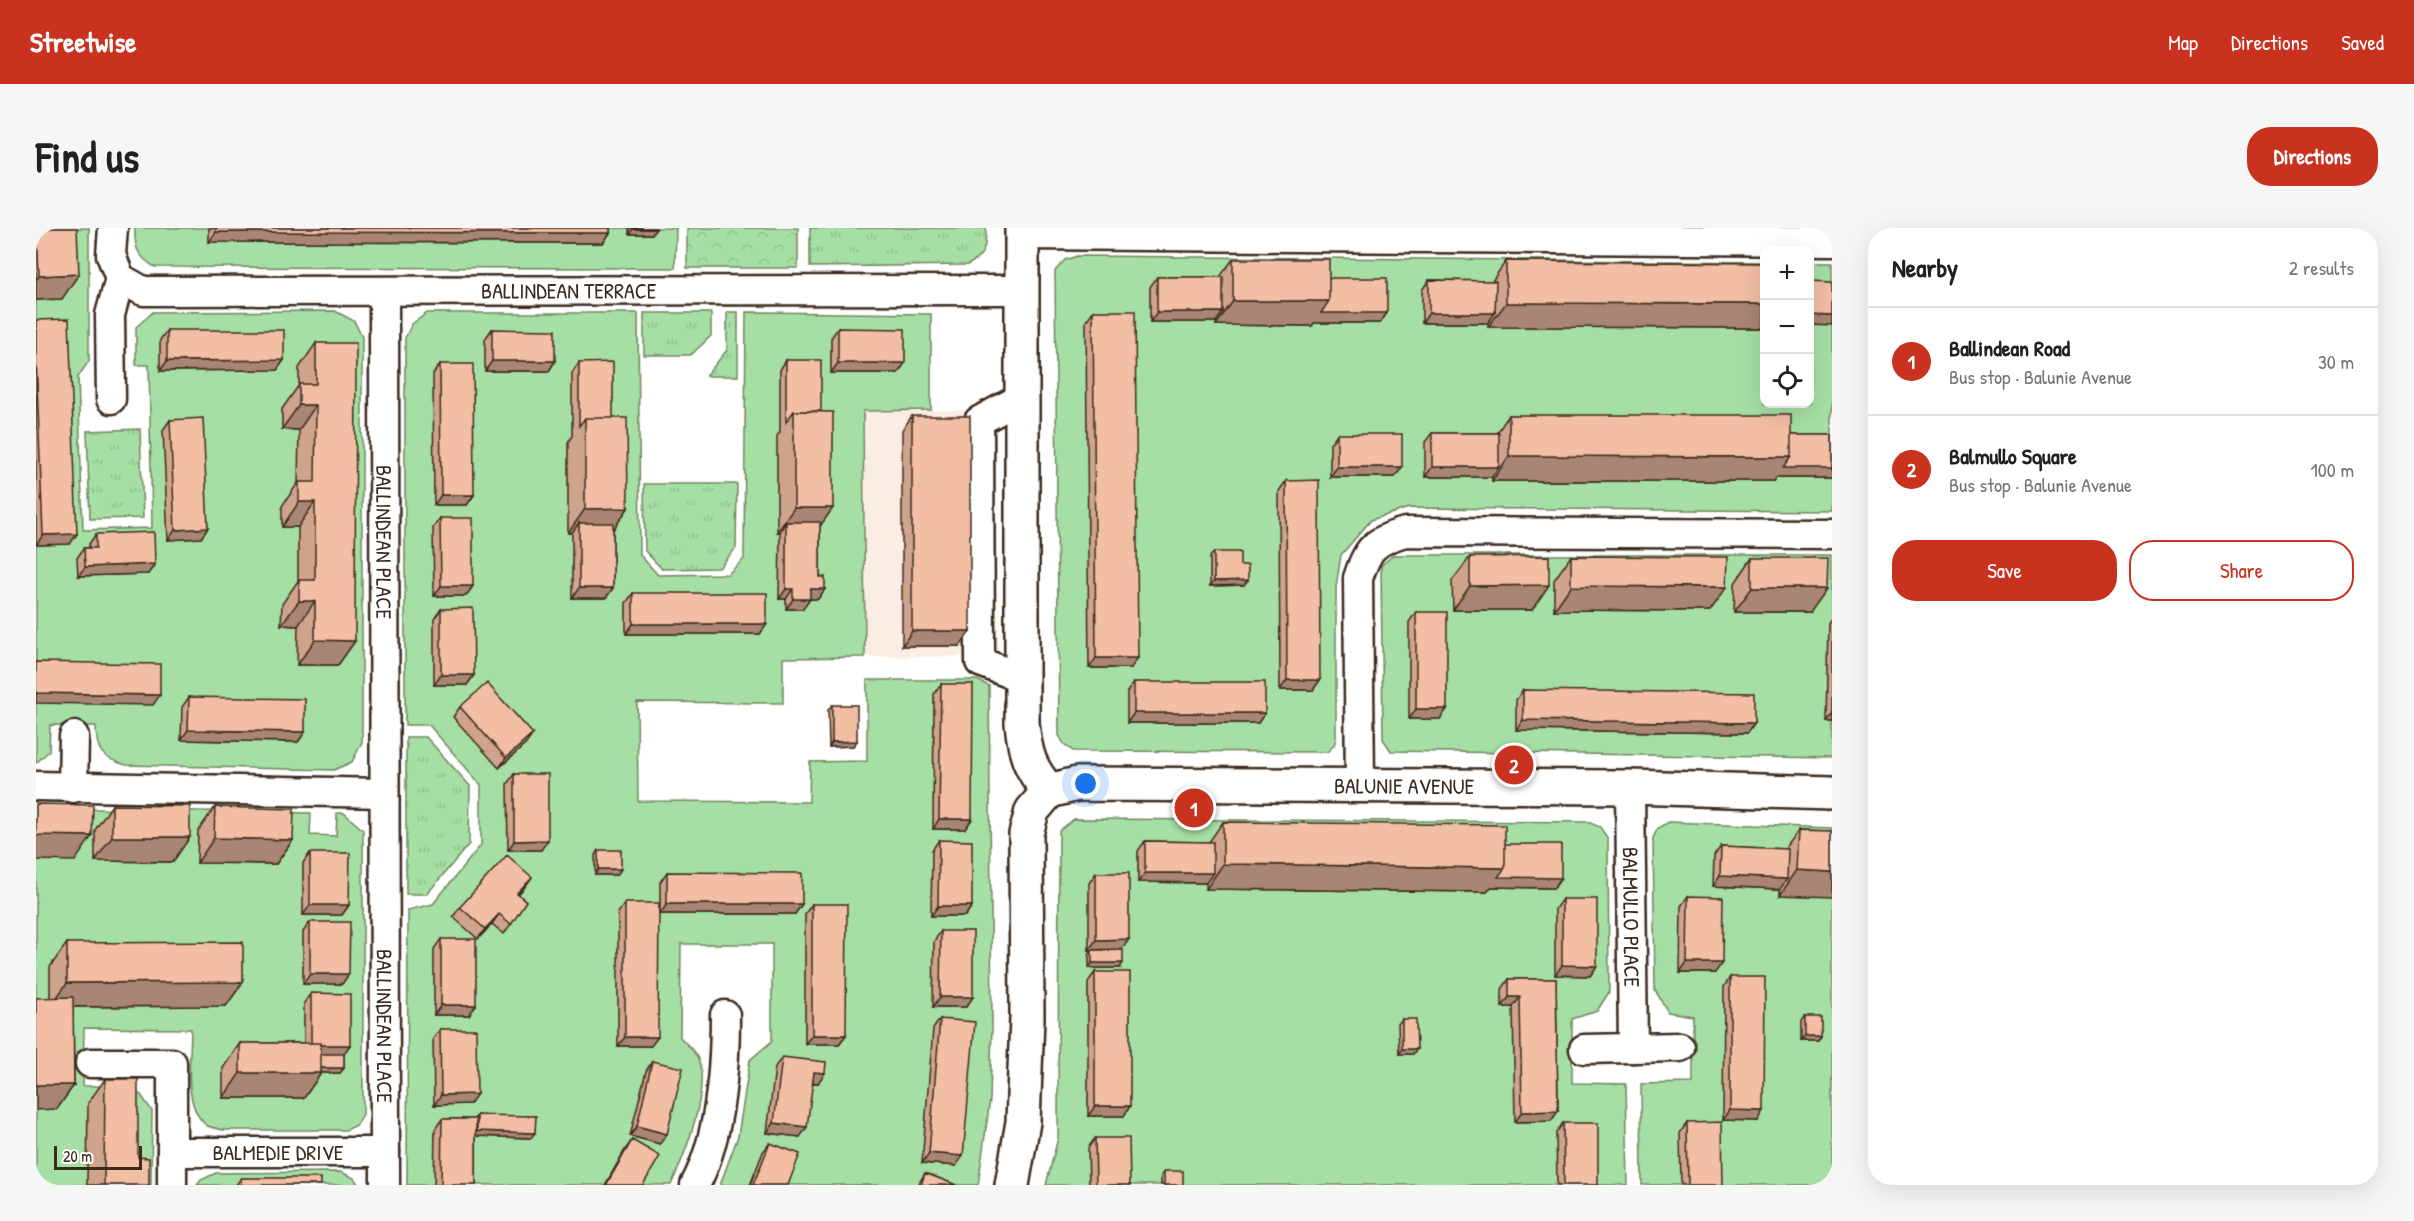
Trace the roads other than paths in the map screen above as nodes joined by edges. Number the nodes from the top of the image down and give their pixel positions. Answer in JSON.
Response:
{"nodes":[{"id":1,"x":113,"y":228,"type":"edge"},
{"id":2,"x":1021,"y":232,"type":"edge"},
{"id":3,"x":1542,"y":233,"type":"edge"},
{"id":4,"x":1832,"y":241,"type":"edge"},
{"id":5,"x":120,"y":278,"type":"junction"},
{"id":6,"x":1021,"y":290,"type":"junction"},
{"id":7,"x":384,"y":292,"type":"junction"},
{"id":8,"x":1021,"y":398,"type":"junction"},
{"id":9,"x":111,"y":399,"type":"dead end"},
{"id":10,"x":1832,"y":534,"type":"edge"},
{"id":11,"x":1022,"y":678,"type":"junction"},
{"id":12,"x":74,"y":736,"type":"dead end"},
{"id":13,"x":36,"y":786,"type":"edge"},
{"id":14,"x":1360,"y":786,"type":"junction"},
{"id":15,"x":1630,"y":787,"type":"junction"},
{"id":16,"x":73,"y":788,"type":"junction"},
{"id":17,"x":1049,"y":791,"type":"junction"},
{"id":18,"x":384,"y":793,"type":"junction"},
{"id":19,"x":1832,"y":793,"type":"edge"},
{"id":20,"x":725,"y":1016,"type":"dead end"},
{"id":21,"x":1680,"y":1047,"type":"dead end"},
{"id":22,"x":1633,"y":1048,"type":"junction"},
{"id":23,"x":1584,"y":1049,"type":"dead end"},
{"id":24,"x":90,"y":1063,"type":"dead end"},
{"id":25,"x":172,"y":1152,"type":"junction"},
{"id":26,"x":385,"y":1152,"type":"junction"},
{"id":27,"x":172,"y":1185,"type":"edge"},
{"id":28,"x":385,"y":1185,"type":"edge"},
{"id":29,"x":695,"y":1185,"type":"edge"},
{"id":30,"x":1012,"y":1185,"type":"edge"}],
"edges":[{"from":1,"to":5,"type":"street"},
{"from":2,"to":3,"type":"street"},
{"from":2,"to":6,"type":"street"},
{"from":3,"to":4,"type":"street"},
{"from":5,"to":7,"type":"street","name":"BALLINDEAN TERRACE"},
{"from":5,"to":9,"type":"street"},
{"from":6,"to":7,"type":"street","name":"BALLINDEAN TERRACE"},
{"from":6,"to":8,"type":"street"},
{"from":7,"to":18,"type":"street","name":"BALLINDEAN PLACE"},
{"from":8,"to":11,"type":"street"},
{"from":8,"to":11,"type":"street"},
{"from":10,"to":14,"type":"street"},
{"from":11,"to":17,"type":"street"},
{"from":12,"to":16,"type":"street"},
{"from":13,"to":16,"type":"street"},
{"from":14,"to":15,"type":"street","name":"BALUNIE AVENUE"},
{"from":14,"to":17,"type":"street","name":"BALUNIE AVENUE"},
{"from":15,"to":19,"type":"street","name":"BALUNIE AVENUE"},
{"from":15,"to":22,"type":"street","name":"BALMULLO PLACE"},
{"from":16,"to":18,"type":"street"},
{"from":17,"to":30,"type":"street"},
{"from":18,"to":26,"type":"street","name":"BALLINDEAN PLACE"},
{"from":20,"to":29,"type":"street"},
{"from":21,"to":22,"type":"street"},
{"from":22,"to":23,"type":"street"},
{"from":24,"to":25,"type":"street"},
{"from":25,"to":26,"type":"street","name":"BALMEDIE DRIVE"},
{"from":25,"to":27,"type":"street"},
{"from":26,"to":28,"type":"street","name":"BALLINDEAN PLACE"}]}
